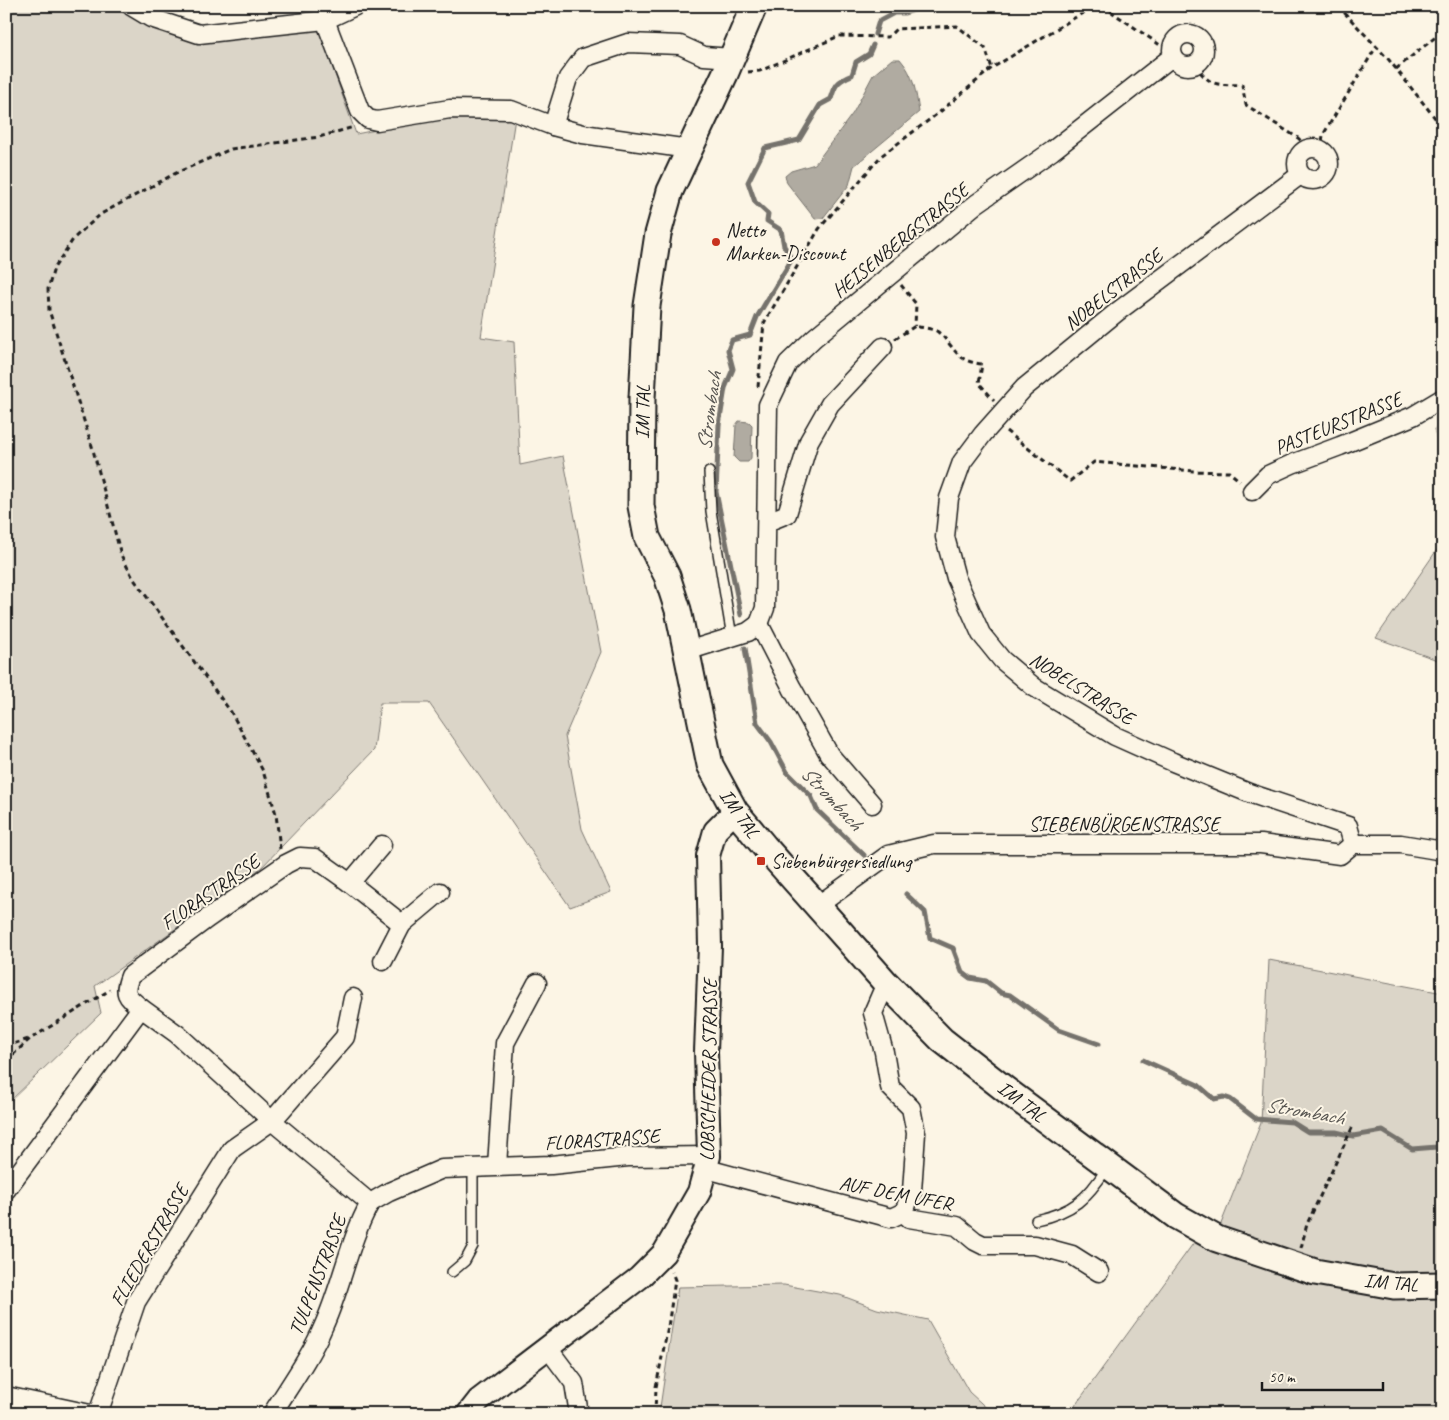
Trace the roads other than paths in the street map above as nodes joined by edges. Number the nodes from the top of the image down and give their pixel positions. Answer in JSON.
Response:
{"nodes":[{"id":1,"x":131,"y":6,"type":"edge"},
{"id":2,"x":355,"y":6,"type":"edge"},
{"id":3,"x":754,"y":6,"type":"edge"},
{"id":4,"x":325,"y":20,"type":"junction"},
{"id":5,"x":1173,"y":56,"type":"junction"},
{"id":6,"x":729,"y":66,"type":"junction"},
{"id":7,"x":553,"y":126,"type":"junction"},
{"id":8,"x":689,"y":149,"type":"junction"},
{"id":9,"x":1300,"y":175,"type":"junction"},
{"id":10,"x":883,"y":347,"type":"road end"},
{"id":11,"x":1443,"y":398,"type":"edge"},
{"id":12,"x":709,"y":472,"type":"dead end"},
{"id":13,"x":1252,"y":491,"type":"road end"},
{"id":14,"x":767,"y":522,"type":"junction"},
{"id":15,"x":759,"y":624,"type":"junction"},
{"id":16,"x":732,"y":637,"type":"junction"},
{"id":17,"x":687,"y":651,"type":"junction"},
{"id":18,"x":872,"y":804,"type":"dead end"},
{"id":19,"x":735,"y":810,"type":"junction"},
{"id":20,"x":1353,"y":844,"type":"junction"},
{"id":21,"x":382,"y":845,"type":"dead end"},
{"id":22,"x":1443,"y":851,"type":"edge"},
{"id":23,"x":350,"y":883,"type":"junction"},
{"id":24,"x":440,"y":892,"type":"dead end"},
{"id":25,"x":817,"y":906,"type":"junction"},
{"id":26,"x":402,"y":924,"type":"junction"},
{"id":27,"x":383,"y":961,"type":"dead end"},
{"id":28,"x":537,"y":983,"type":"dead end"},
{"id":29,"x":886,"y":983,"type":"junction"},
{"id":30,"x":353,"y":998,"type":"dead end"},
{"id":31,"x":140,"y":1008,"type":"junction"},
{"id":32,"x":272,"y":1121,"type":"junction"},
{"id":33,"x":708,"y":1162,"type":"junction"},
{"id":34,"x":497,"y":1166,"type":"junction"},
{"id":35,"x":1109,"y":1166,"type":"junction"},
{"id":36,"x":473,"y":1168,"type":"junction"},
{"id":37,"x":6,"y":1190,"type":"edge"},
{"id":38,"x":370,"y":1203,"type":"junction"},
{"id":39,"x":904,"y":1212,"type":"junction"},
{"id":40,"x":1036,"y":1220,"type":"dead end"},
{"id":41,"x":452,"y":1272,"type":"dead end"},
{"id":42,"x":1099,"y":1272,"type":"dead end"},
{"id":43,"x":1443,"y":1285,"type":"edge"},
{"id":44,"x":547,"y":1347,"type":"junction"},
{"id":45,"x":6,"y":1396,"type":"edge"},
{"id":46,"x":90,"y":1414,"type":"edge"},
{"id":47,"x":98,"y":1414,"type":"edge"},
{"id":48,"x":272,"y":1414,"type":"edge"},
{"id":49,"x":468,"y":1414,"type":"edge"},
{"id":50,"x":579,"y":1414,"type":"edge"}],
"edges":[{"from":1,"to":4,"type":"street"},
{"from":2,"to":4,"type":"street"},
{"from":3,"to":6,"type":"main road","name":"IM TAL"},
{"from":4,"to":7,"type":"street"},
{"from":5,"to":5,"type":"street","name":"HEISENBERGSTRASSE"},
{"from":5,"to":14,"type":"street","name":"HEISENBERGSTRASSE"},
{"from":6,"to":7,"type":"street"},
{"from":6,"to":8,"type":"main road","name":"IM TAL"},
{"from":7,"to":8,"type":"street"},
{"from":8,"to":17,"type":"main road","name":"IM TAL"},
{"from":9,"to":9,"type":"street"},
{"from":9,"to":20,"type":"street","name":"NOBELSTRASSE"},
{"from":10,"to":14,"type":"street"},
{"from":11,"to":13,"type":"street","name":"PASTEURSTRASSE"},
{"from":12,"to":16,"type":"lane"},
{"from":14,"to":15,"type":"street","name":"HEISENBERGSTRASSE"},
{"from":15,"to":16,"type":"street"},
{"from":15,"to":18,"type":"street"},
{"from":16,"to":17,"type":"street"},
{"from":17,"to":19,"type":"main road","name":"IM TAL"},
{"from":19,"to":25,"type":"main road","name":"IM TAL"},
{"from":19,"to":33,"type":"street","name":"LOBSCHEIDER STRASSE"},
{"from":20,"to":22,"type":"street","name":"SIEBENBÜRGENSTRASSE"},
{"from":20,"to":25,"type":"street","name":"SIEBENBÜRGENSTRASSE"},
{"from":21,"to":23,"type":"street"},
{"from":23,"to":26,"type":"street","name":"FLORASTRASSE"},
{"from":23,"to":31,"type":"street","name":"FLORASTRASSE"},
{"from":24,"to":26,"type":"street"},
{"from":25,"to":29,"type":"main road","name":"IM TAL"},
{"from":26,"to":27,"type":"street"},
{"from":28,"to":34,"type":"street"},
{"from":29,"to":35,"type":"main road","name":"IM TAL"},
{"from":29,"to":39,"type":"street"},
{"from":30,"to":32,"type":"street"},
{"from":31,"to":32,"type":"street"},
{"from":31,"to":37,"type":"street"},
{"from":32,"to":38,"type":"street"},
{"from":32,"to":47,"type":"street","name":"FLIEDERSTRASSE"},
{"from":33,"to":34,"type":"street","name":"FLORASTRASSE"},
{"from":33,"to":39,"type":"street","name":"AUF DEM UFER"},
{"from":33,"to":44,"type":"street","name":"LOBSCHEIDER STRASSE"},
{"from":34,"to":36,"type":"street","name":"FLORASTRASSE"},
{"from":35,"to":40,"type":"lane"},
{"from":35,"to":43,"type":"main road","name":"IM TAL"},
{"from":36,"to":38,"type":"street","name":"FLORASTRASSE"},
{"from":36,"to":41,"type":"lane"},
{"from":38,"to":48,"type":"street","name":"TULPENSTRASSE"},
{"from":39,"to":42,"type":"street","name":"AUF DEM UFER"},
{"from":44,"to":49,"type":"street","name":"LOBSCHEIDER STRASSE"},
{"from":44,"to":50,"type":"street"},
{"from":45,"to":46,"type":"street"}]}
